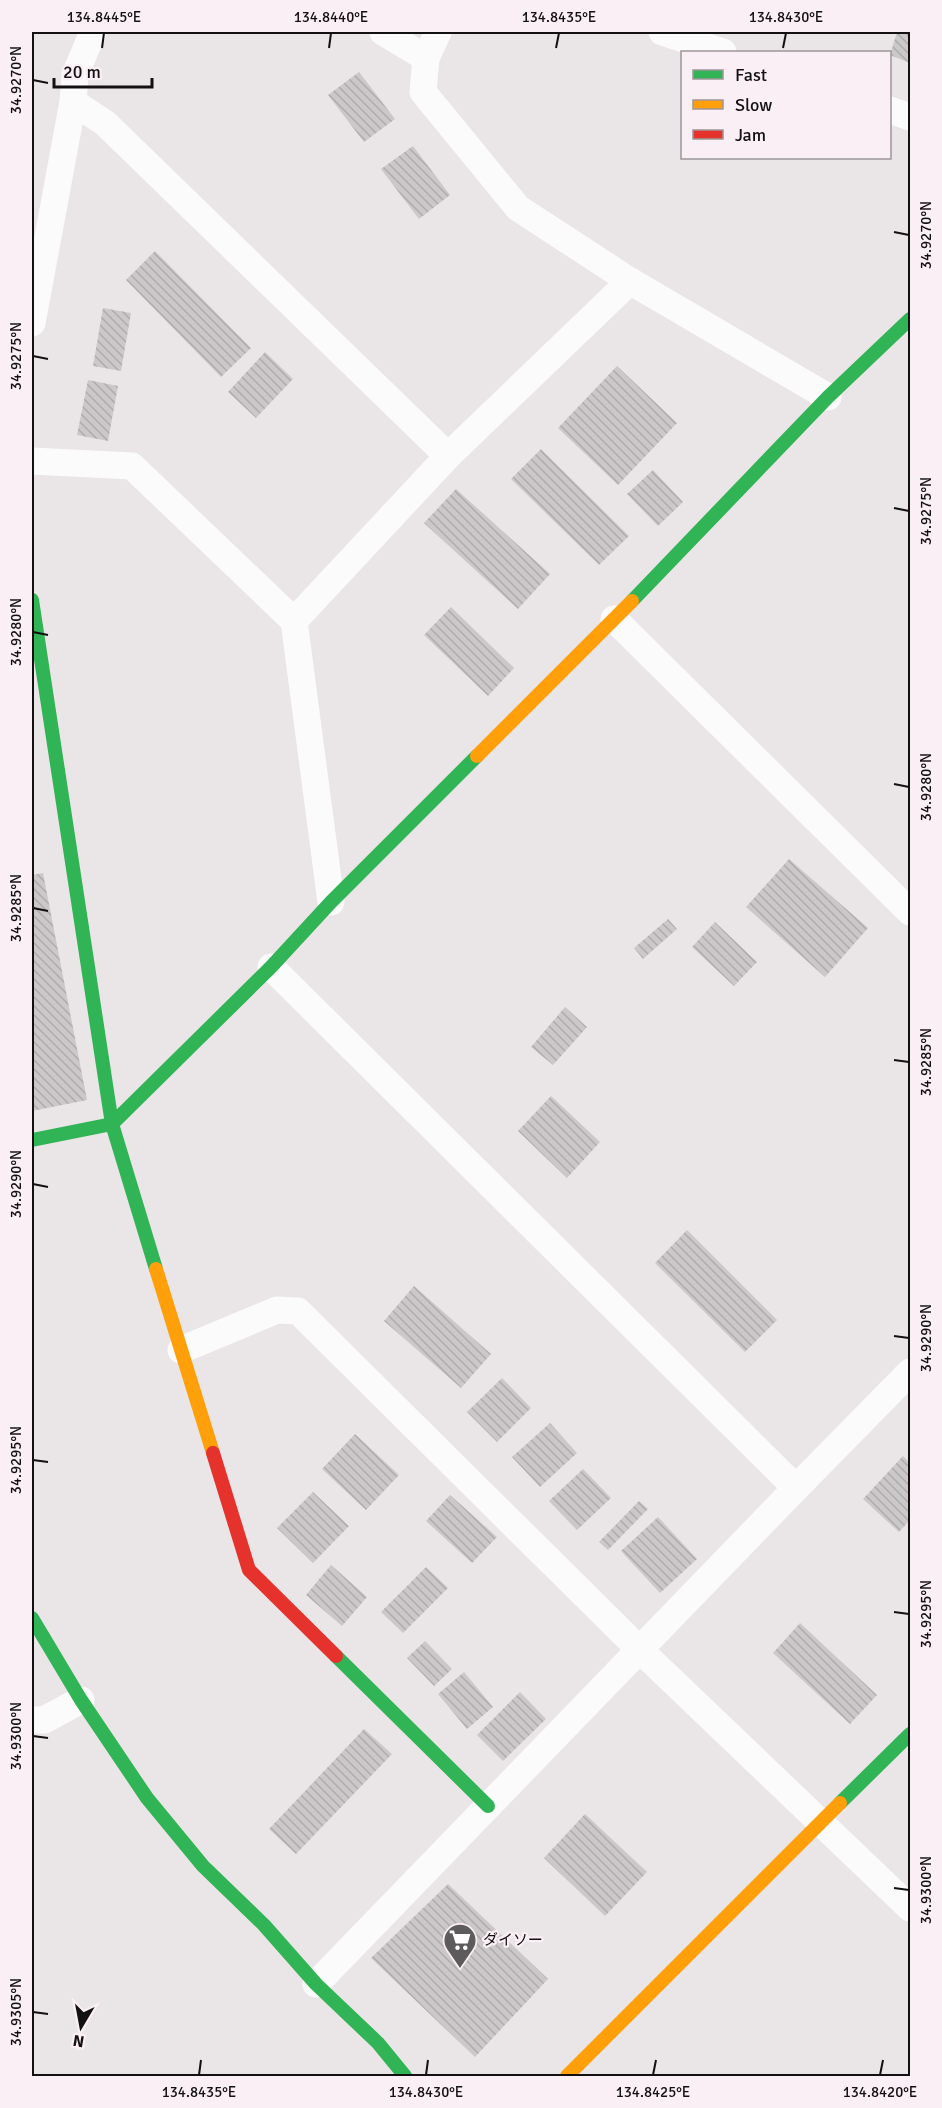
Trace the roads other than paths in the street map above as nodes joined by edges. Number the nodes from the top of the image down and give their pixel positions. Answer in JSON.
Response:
{"nodes":[{"id":1,"x":93,"y":32,"type":"edge"},
{"id":2,"x":383,"y":32,"type":"edge"},
{"id":3,"x":438,"y":32,"type":"edge"},
{"id":4,"x":662,"y":32,"type":"edge"},
{"id":5,"x":720,"y":51,"type":"edge"},
{"id":6,"x":426,"y":58,"type":"junction"},
{"id":7,"x":72,"y":102,"type":"junction"},
{"id":8,"x":891,"y":110,"type":"edge"},
{"id":9,"x":910,"y":117,"type":"edge"},
{"id":10,"x":630,"y":281,"type":"junction"},
{"id":11,"x":910,"y":319,"type":"edge"},
{"id":12,"x":32,"y":322,"type":"edge"},
{"id":13,"x":828,"y":397,"type":"junction"},
{"id":14,"x":448,"y":456,"type":"junction"},
{"id":15,"x":32,"y":461,"type":"edge"},
{"id":16,"x":32,"y":600,"type":"edge"},
{"id":17,"x":614,"y":619,"type":"junction"},
{"id":18,"x":294,"y":621,"type":"junction"},
{"id":19,"x":330,"y":902,"type":"junction"},
{"id":20,"x":910,"y":912,"type":"edge"},
{"id":21,"x":271,"y":967,"type":"junction"},
{"id":22,"x":112,"y":1124,"type":"junction"},
{"id":23,"x":32,"y":1140,"type":"edge"},
{"id":24,"x":181,"y":1350,"type":"junction"},
{"id":25,"x":910,"y":1372,"type":"edge"},
{"id":26,"x":796,"y":1488,"type":"junction"},
{"id":27,"x":32,"y":1618,"type":"edge"},
{"id":28,"x":639,"y":1650,"type":"junction"},
{"id":29,"x":81,"y":1700,"type":"junction"},
{"id":30,"x":32,"y":1720,"type":"edge"},
{"id":31,"x":910,"y":1734,"type":"edge"},
{"id":32,"x":488,"y":1806,"type":"junction"},
{"id":33,"x":823,"y":1823,"type":"junction"},
{"id":34,"x":910,"y":1908,"type":"edge"},
{"id":35,"x":316,"y":1984,"type":"junction"},
{"id":36,"x":405,"y":2076,"type":"edge"},
{"id":37,"x":567,"y":2076,"type":"edge"}],
"edges":[{"from":1,"to":7,"type":"street"},
{"from":2,"to":6,"type":"street"},
{"from":3,"to":6,"type":"street"},
{"from":4,"to":5,"type":"street"},
{"from":6,"to":10,"type":"street"},
{"from":7,"to":12,"type":"street"},
{"from":7,"to":14,"type":"street"},
{"from":8,"to":9,"type":"street"},
{"from":10,"to":13,"type":"street"},
{"from":10,"to":14,"type":"street"},
{"from":11,"to":13,"type":"street"},
{"from":13,"to":17,"type":"street"},
{"from":14,"to":18,"type":"street"},
{"from":15,"to":18,"type":"street"},
{"from":16,"to":22,"type":"street"},
{"from":17,"to":19,"type":"street"},
{"from":17,"to":20,"type":"street"},
{"from":18,"to":19,"type":"street"},
{"from":19,"to":21,"type":"street"},
{"from":21,"to":22,"type":"street"},
{"from":21,"to":26,"type":"street"},
{"from":22,"to":23,"type":"street"},
{"from":22,"to":24,"type":"street"},
{"from":24,"to":28,"type":"street"},
{"from":24,"to":32,"type":"street"},
{"from":25,"to":26,"type":"street"},
{"from":26,"to":28,"type":"street"},
{"from":27,"to":29,"type":"street"},
{"from":28,"to":32,"type":"street"},
{"from":28,"to":33,"type":"street"},
{"from":29,"to":30,"type":"street"},
{"from":29,"to":35,"type":"street"},
{"from":31,"to":33,"type":"street"},
{"from":32,"to":35,"type":"street"},
{"from":33,"to":34,"type":"street"},
{"from":33,"to":37,"type":"street"},
{"from":35,"to":36,"type":"street"}]}
